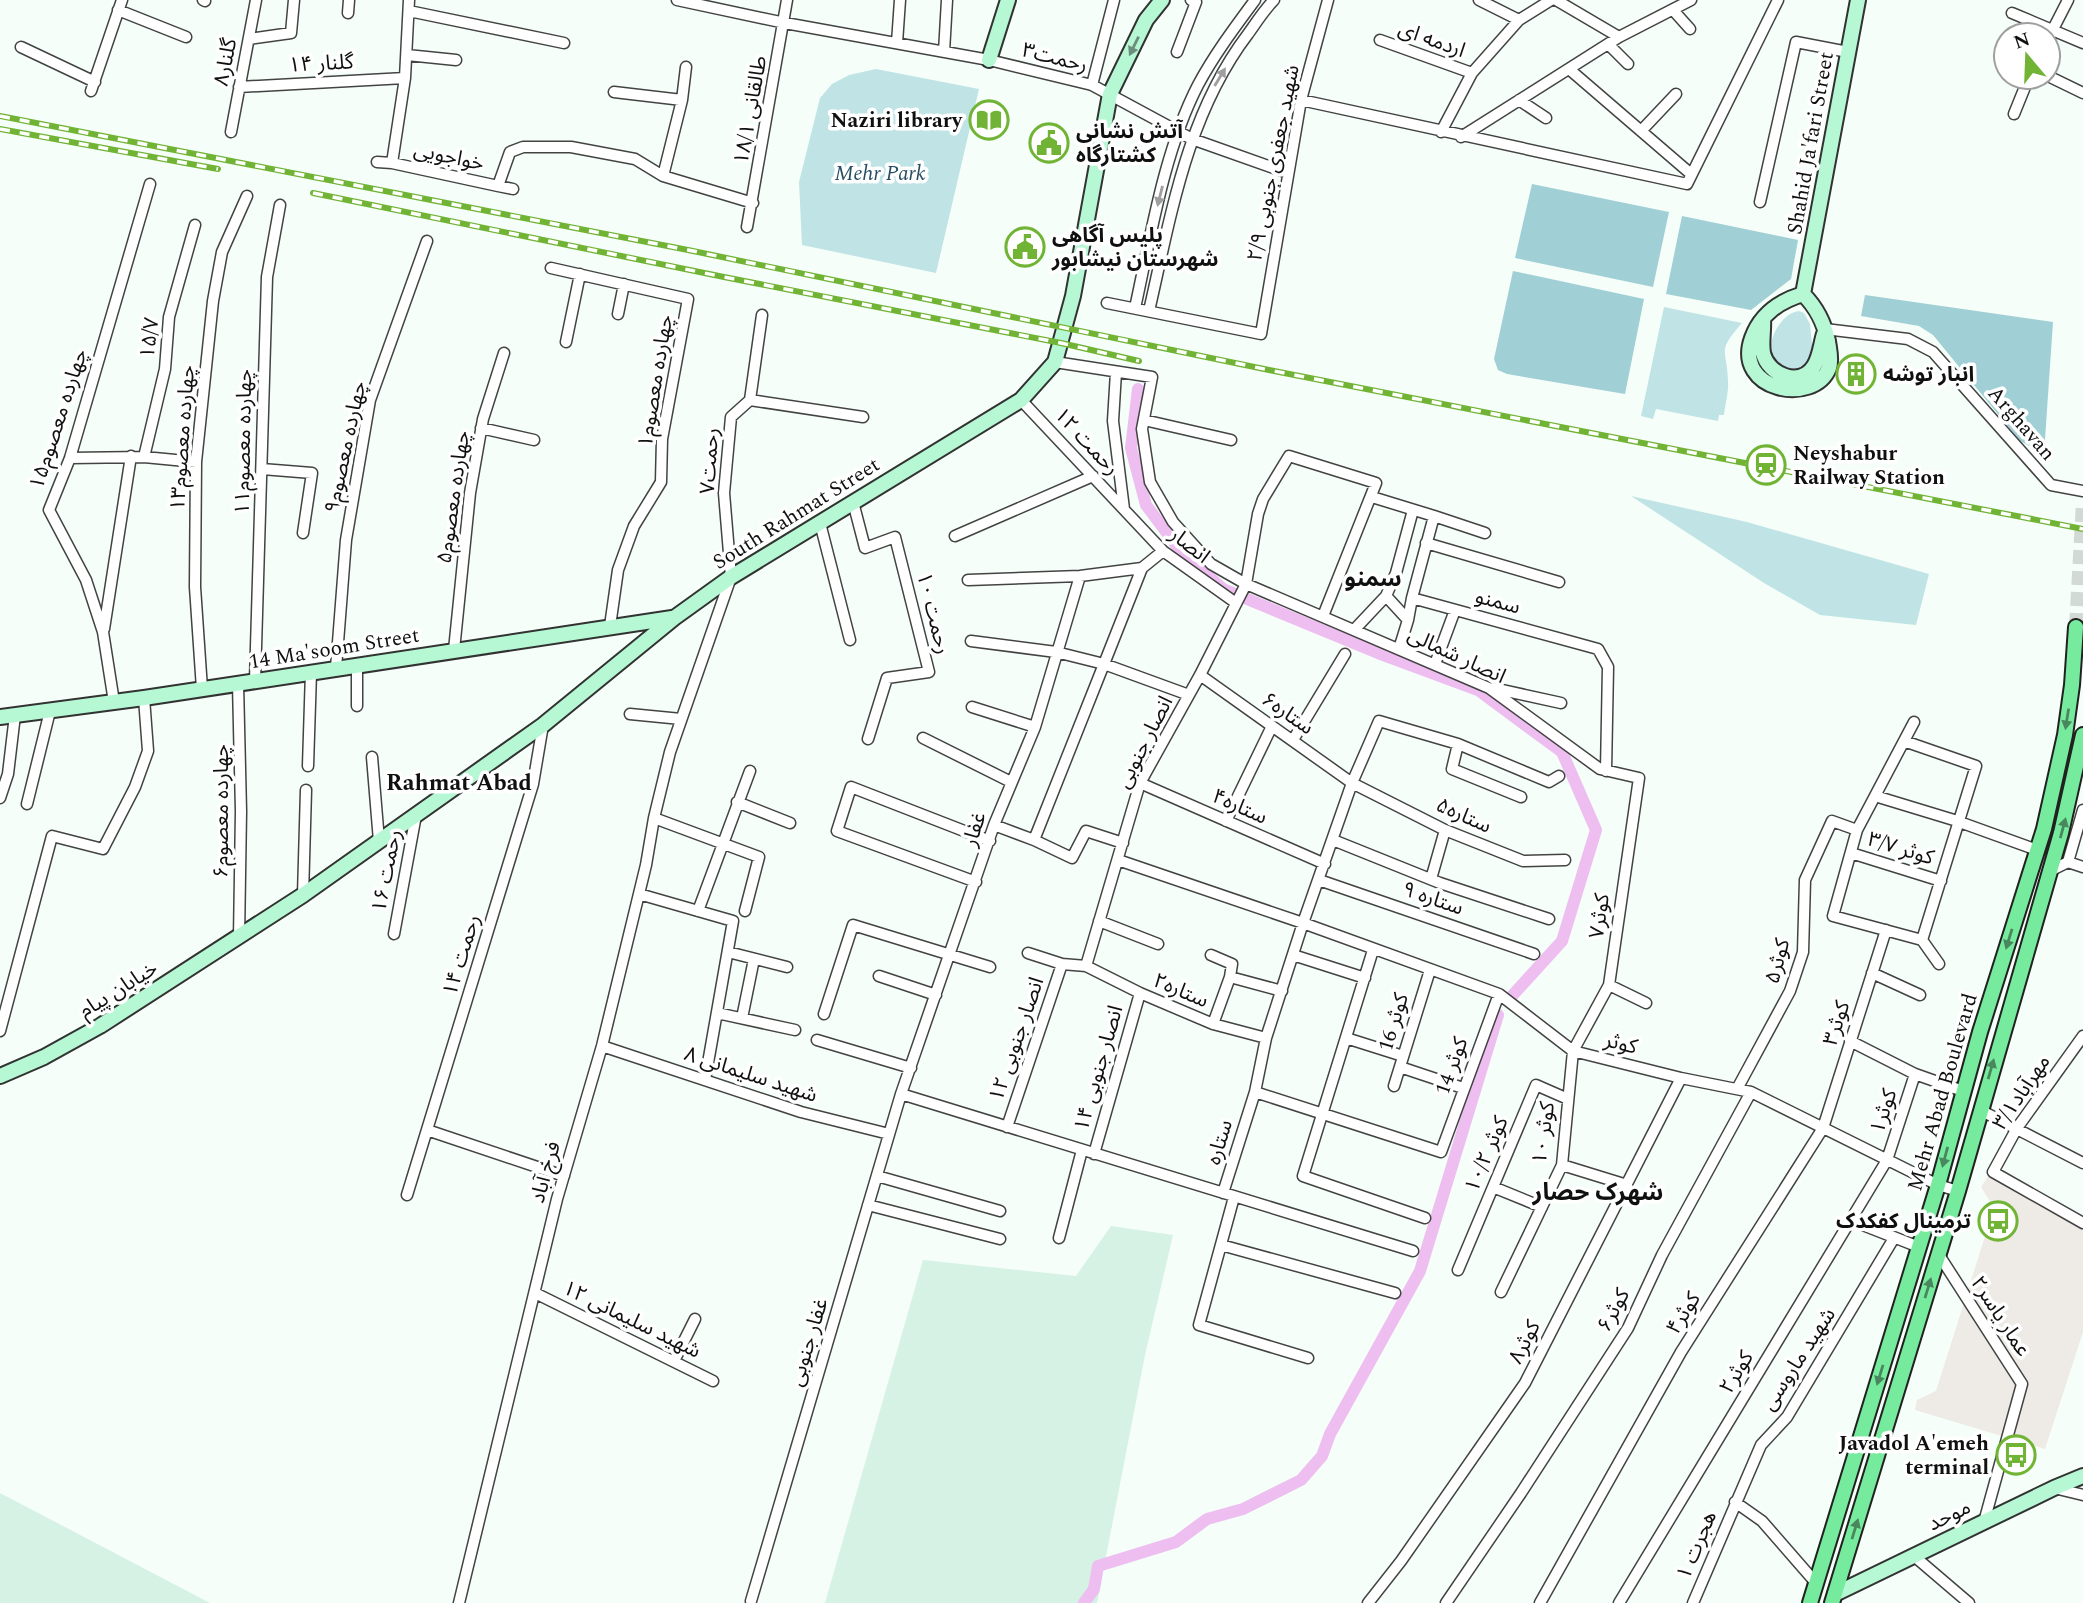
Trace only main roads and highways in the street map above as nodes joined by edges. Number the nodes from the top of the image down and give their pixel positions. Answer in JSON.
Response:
{"nodes":[{"id":1,"x":2076,"y":627,"type":"dead end"},
{"id":2,"x":2083,"y":735,"type":"edge"},
{"id":3,"x":1834,"y":1599,"type":"edge"},
{"id":4,"x":1810,"y":1603,"type":"edge"},
{"id":5,"x":1816,"y":1603,"type":"edge"}],
"edges":[{"from":1,"to":4,"type":"main road","name":"Mehr Abad Boulevard","one_way":true},
{"from":3,"to":2,"type":"main road","name":"Mehr Abad Boulevard","one_way":true},
{"from":3,"to":5,"type":"main road"}]}
